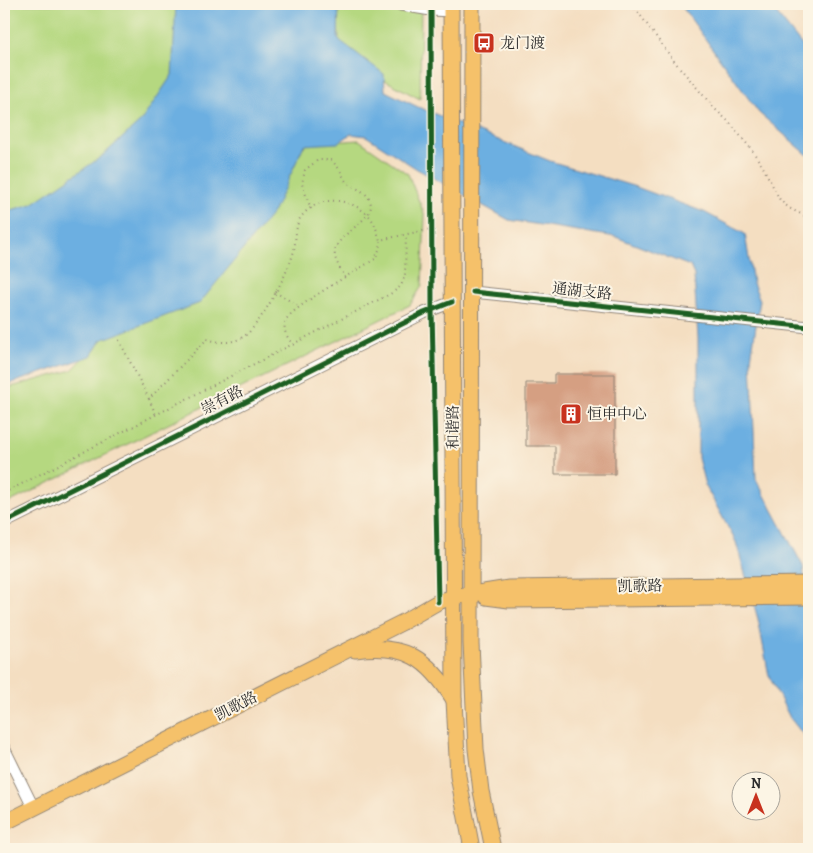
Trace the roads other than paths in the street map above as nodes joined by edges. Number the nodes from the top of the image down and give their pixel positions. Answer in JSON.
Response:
{"nodes":[{"id":1,"x":472,"y":4,"type":"edge"},
{"id":2,"x":401,"y":6,"type":"dead end"},
{"id":3,"x":451,"y":7,"type":"edge"},
{"id":4,"x":472,"y":288,"type":"junction"},
{"id":5,"x":452,"y":302,"type":"junction"},
{"id":6,"x":809,"y":327,"type":"edge"},
{"id":7,"x":4,"y":523,"type":"edge"},
{"id":8,"x":809,"y":584,"type":"edge"},
{"id":9,"x":746,"y":591,"type":"junction"},
{"id":10,"x":471,"y":595,"type":"junction"},
{"id":11,"x":809,"y":596,"type":"edge"},
{"id":12,"x":453,"y":597,"type":"junction"},
{"id":13,"x":338,"y":654,"type":"junction"},
{"id":14,"x":454,"y":700,"type":"junction"},
{"id":15,"x":4,"y":748,"type":"edge"},
{"id":16,"x":34,"y":808,"type":"junction"},
{"id":17,"x":4,"y":823,"type":"edge"},
{"id":18,"x":472,"y":849,"type":"edge"},
{"id":19,"x":493,"y":849,"type":"edge"}],
"edges":[{"from":1,"to":4,"type":"main road","name":"和谐路"},
{"from":2,"to":3,"type":"street"},
{"from":3,"to":5,"type":"main road","name":"和谐路"},
{"from":4,"to":6,"type":"street","name":"通湖支路"},
{"from":4,"to":10,"type":"main road","name":"和谐路"},
{"from":5,"to":7,"type":"street","name":"崇有路"},
{"from":5,"to":12,"type":"main road","name":"和谐路"},
{"from":8,"to":9,"type":"main road","name":"凯歌路"},
{"from":9,"to":10,"type":"main road","name":"凯歌路"},
{"from":9,"to":11,"type":"main road","name":"凯歌路"},
{"from":10,"to":12,"type":"main road","name":"凯歌路"},
{"from":10,"to":19,"type":"main road","name":"和谐路"},
{"from":12,"to":13,"type":"main road","name":"凯歌路"},
{"from":12,"to":14,"type":"main road","name":"和谐路"},
{"from":13,"to":14,"type":"main road"},
{"from":13,"to":16,"type":"main road","name":"凯歌路"},
{"from":14,"to":18,"type":"main road","name":"和谐路"},
{"from":15,"to":16,"type":"street"},
{"from":16,"to":17,"type":"main road","name":"凯歌路"}]}
